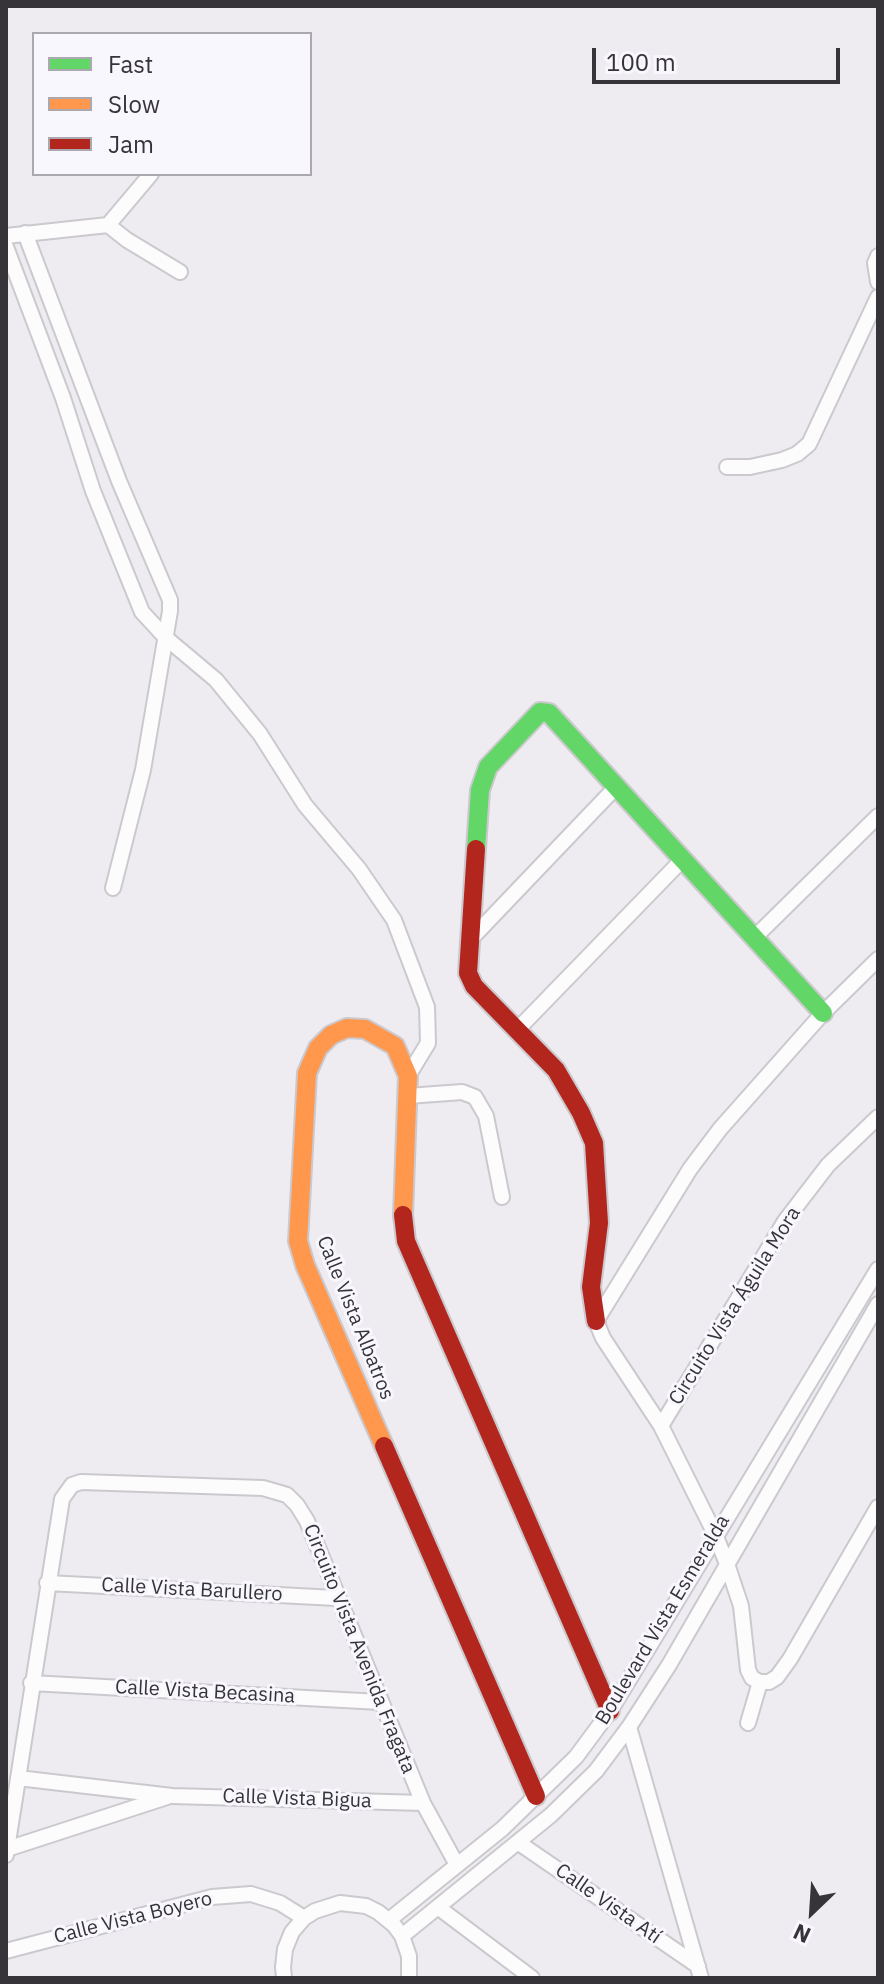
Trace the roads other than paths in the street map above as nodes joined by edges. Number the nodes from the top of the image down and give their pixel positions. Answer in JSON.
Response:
{"nodes":[{"id":1,"x":149,"y":176,"type":"edge"},
{"id":2,"x":108,"y":225,"type":"junction"},
{"id":3,"x":25,"y":233,"type":"junction"},
{"id":4,"x":6,"y":236,"type":"edge"},
{"id":5,"x":6,"y":247,"type":"edge"},
{"id":6,"x":878,"y":256,"type":"edge"},
{"id":7,"x":180,"y":272,"type":"dead end"},
{"id":8,"x":878,"y":282,"type":"edge"},
{"id":9,"x":878,"y":297,"type":"edge"},
{"id":10,"x":727,"y":467,"type":"dead end"},
{"id":11,"x":166,"y":638,"type":"junction"},
{"id":12,"x":617,"y":786,"type":"junction"},
{"id":13,"x":878,"y":816,"type":"edge"},
{"id":14,"x":683,"y":859,"type":"junction"},
{"id":15,"x":113,"y":888,"type":"dead end"},
{"id":16,"x":754,"y":938,"type":"junction"},
{"id":17,"x":468,"y":942,"type":"junction"},
{"id":18,"x":878,"y":959,"type":"edge"},
{"id":19,"x":823,"y":1013,"type":"junction"},
{"id":20,"x":517,"y":1030,"type":"junction"},
{"id":21,"x":408,"y":1076,"type":"junction"},
{"id":22,"x":408,"y":1096,"type":"junction"},
{"id":23,"x":878,"y":1117,"type":"edge"},
{"id":24,"x":502,"y":1197,"type":"dead end"},
{"id":25,"x":878,"y":1269,"type":"edge"},
{"id":26,"x":878,"y":1304,"type":"edge"},
{"id":27,"x":596,"y":1321,"type":"junction"},
{"id":28,"x":661,"y":1426,"type":"junction"},
{"id":29,"x":878,"y":1507,"type":"edge"},
{"id":30,"x":715,"y":1534,"type":"junction"},
{"id":31,"x":727,"y":1564,"type":"junction"},
{"id":32,"x":47,"y":1583,"type":"junction"},
{"id":33,"x":336,"y":1598,"type":"junction"},
{"id":34,"x":760,"y":1682,"type":"junction"},
{"id":35,"x":31,"y":1683,"type":"junction"},
{"id":36,"x":380,"y":1702,"type":"junction"},
{"id":37,"x":610,"y":1711,"type":"junction"},
{"id":38,"x":748,"y":1723,"type":"dead end"},
{"id":39,"x":629,"y":1727,"type":"junction"},
{"id":40,"x":18,"y":1778,"type":"junction"},
{"id":41,"x":172,"y":1796,"type":"junction"},
{"id":42,"x":536,"y":1796,"type":"junction"},
{"id":43,"x":423,"y":1803,"type":"junction"},
{"id":44,"x":519,"y":1843,"type":"junction"},
{"id":45,"x":7,"y":1849,"type":"edge"},
{"id":46,"x":6,"y":1855,"type":"edge"},
{"id":47,"x":457,"y":1865,"type":"junction"},
{"id":48,"x":439,"y":1908,"type":"junction"},
{"id":49,"x":304,"y":1918,"type":"junction"},
{"id":50,"x":389,"y":1920,"type":"junction"},
{"id":51,"x":402,"y":1936,"type":"junction"},
{"id":52,"x":6,"y":1951,"type":"edge"},
{"id":53,"x":699,"y":1972,"type":"edge"},
{"id":54,"x":284,"y":1978,"type":"edge"},
{"id":55,"x":409,"y":1978,"type":"edge"},
{"id":56,"x":532,"y":1978,"type":"edge"}],
"edges":[{"from":1,"to":2,"type":"street"},
{"from":2,"to":3,"type":"street"},
{"from":2,"to":7,"type":"street"},
{"from":3,"to":4,"type":"street"},
{"from":3,"to":11,"type":"street"},
{"from":5,"to":11,"type":"street"},
{"from":6,"to":8,"type":"street"},
{"from":9,"to":10,"type":"street"},
{"from":11,"to":15,"type":"street"},
{"from":11,"to":21,"type":"street"},
{"from":12,"to":14,"type":"street"},
{"from":12,"to":17,"type":"street"},
{"from":12,"to":17,"type":"street"},
{"from":13,"to":16,"type":"street"},
{"from":14,"to":16,"type":"street"},
{"from":14,"to":20,"type":"street"},
{"from":16,"to":19,"type":"street"},
{"from":17,"to":20,"type":"street"},
{"from":18,"to":19,"type":"street"},
{"from":19,"to":27,"type":"street"},
{"from":20,"to":27,"type":"street"},
{"from":21,"to":22,"type":"street","name":"Calle Vista Albatros"},
{"from":21,"to":42,"type":"street","name":"Calle Vista Albatros"},
{"from":22,"to":24,"type":"street"},
{"from":22,"to":37,"type":"street","name":"Calle Vista Albatros"},
{"from":23,"to":28,"type":"street","name":"Circuito Vista Águila Mora"},
{"from":25,"to":30,"type":"street","name":"Boulevard Vista Esmeralda"},
{"from":26,"to":31,"type":"street","name":"Boulevard Vista Esmeralda"},
{"from":27,"to":28,"type":"street","name":"Circuito Vista Águila Mora"},
{"from":28,"to":30,"type":"street","name":"Circuito Vista Águila Mora"},
{"from":29,"to":34,"type":"street"},
{"from":30,"to":31,"type":"street","name":"Circuito Vista Águila Mora"},
{"from":30,"to":37,"type":"street","name":"Boulevard Vista Esmeralda"},
{"from":31,"to":34,"type":"street","name":"Circuito Vista Águila Mora"},
{"from":31,"to":39,"type":"street","name":"Boulevard Vista Esmeralda"},
{"from":32,"to":33,"type":"street","name":"Calle Vista Barullero"},
{"from":32,"to":33,"type":"street","name":"Circuito Vista Avenida Fragata"},
{"from":32,"to":35,"type":"street","name":"Circuito Vista Avenida Fragata"},
{"from":33,"to":36,"type":"street","name":"Circuito Vista Avenida Fragata"},
{"from":34,"to":38,"type":"street"},
{"from":35,"to":36,"type":"street","name":"Calle Vista Becasina"},
{"from":35,"to":40,"type":"street","name":"Circuito Vista Avenida Fragata"},
{"from":36,"to":43,"type":"street","name":"Circuito Vista Avenida Fragata"},
{"from":37,"to":42,"type":"street","name":"Boulevard Vista Esmeralda"},
{"from":39,"to":44,"type":"street","name":"Boulevard Vista Esmeralda"},
{"from":39,"to":53,"type":"street"},
{"from":40,"to":41,"type":"street","name":"Calle Vista Bigua"},
{"from":40,"to":45,"type":"street","name":"Circuito Vista Avenida Fragata"},
{"from":41,"to":43,"type":"street","name":"Calle Vista Bigua"},
{"from":41,"to":45,"type":"street","name":"Calle Vista Bigua"},
{"from":42,"to":47,"type":"street","name":"Boulevard Vista Esmeralda"},
{"from":43,"to":47,"type":"street","name":"Circuito Vista Avenida Fragata"},
{"from":44,"to":48,"type":"street","name":"Boulevard Vista Esmeralda"},
{"from":44,"to":53,"type":"street","name":"Calle Vista Atí"},
{"from":45,"to":46,"type":"street","name":"Circuito Vista Avenida Fragata"},
{"from":47,"to":50,"type":"street","name":"Boulevard Vista Esmeralda"},
{"from":48,"to":51,"type":"street","name":"Boulevard Vista Esmeralda"},
{"from":48,"to":56,"type":"street"},
{"from":49,"to":50,"type":"street"},
{"from":49,"to":52,"type":"street","name":"Calle Vista Boyero"},
{"from":49,"to":54,"type":"street"},
{"from":50,"to":51,"type":"street"},
{"from":51,"to":55,"type":"street"}]}
